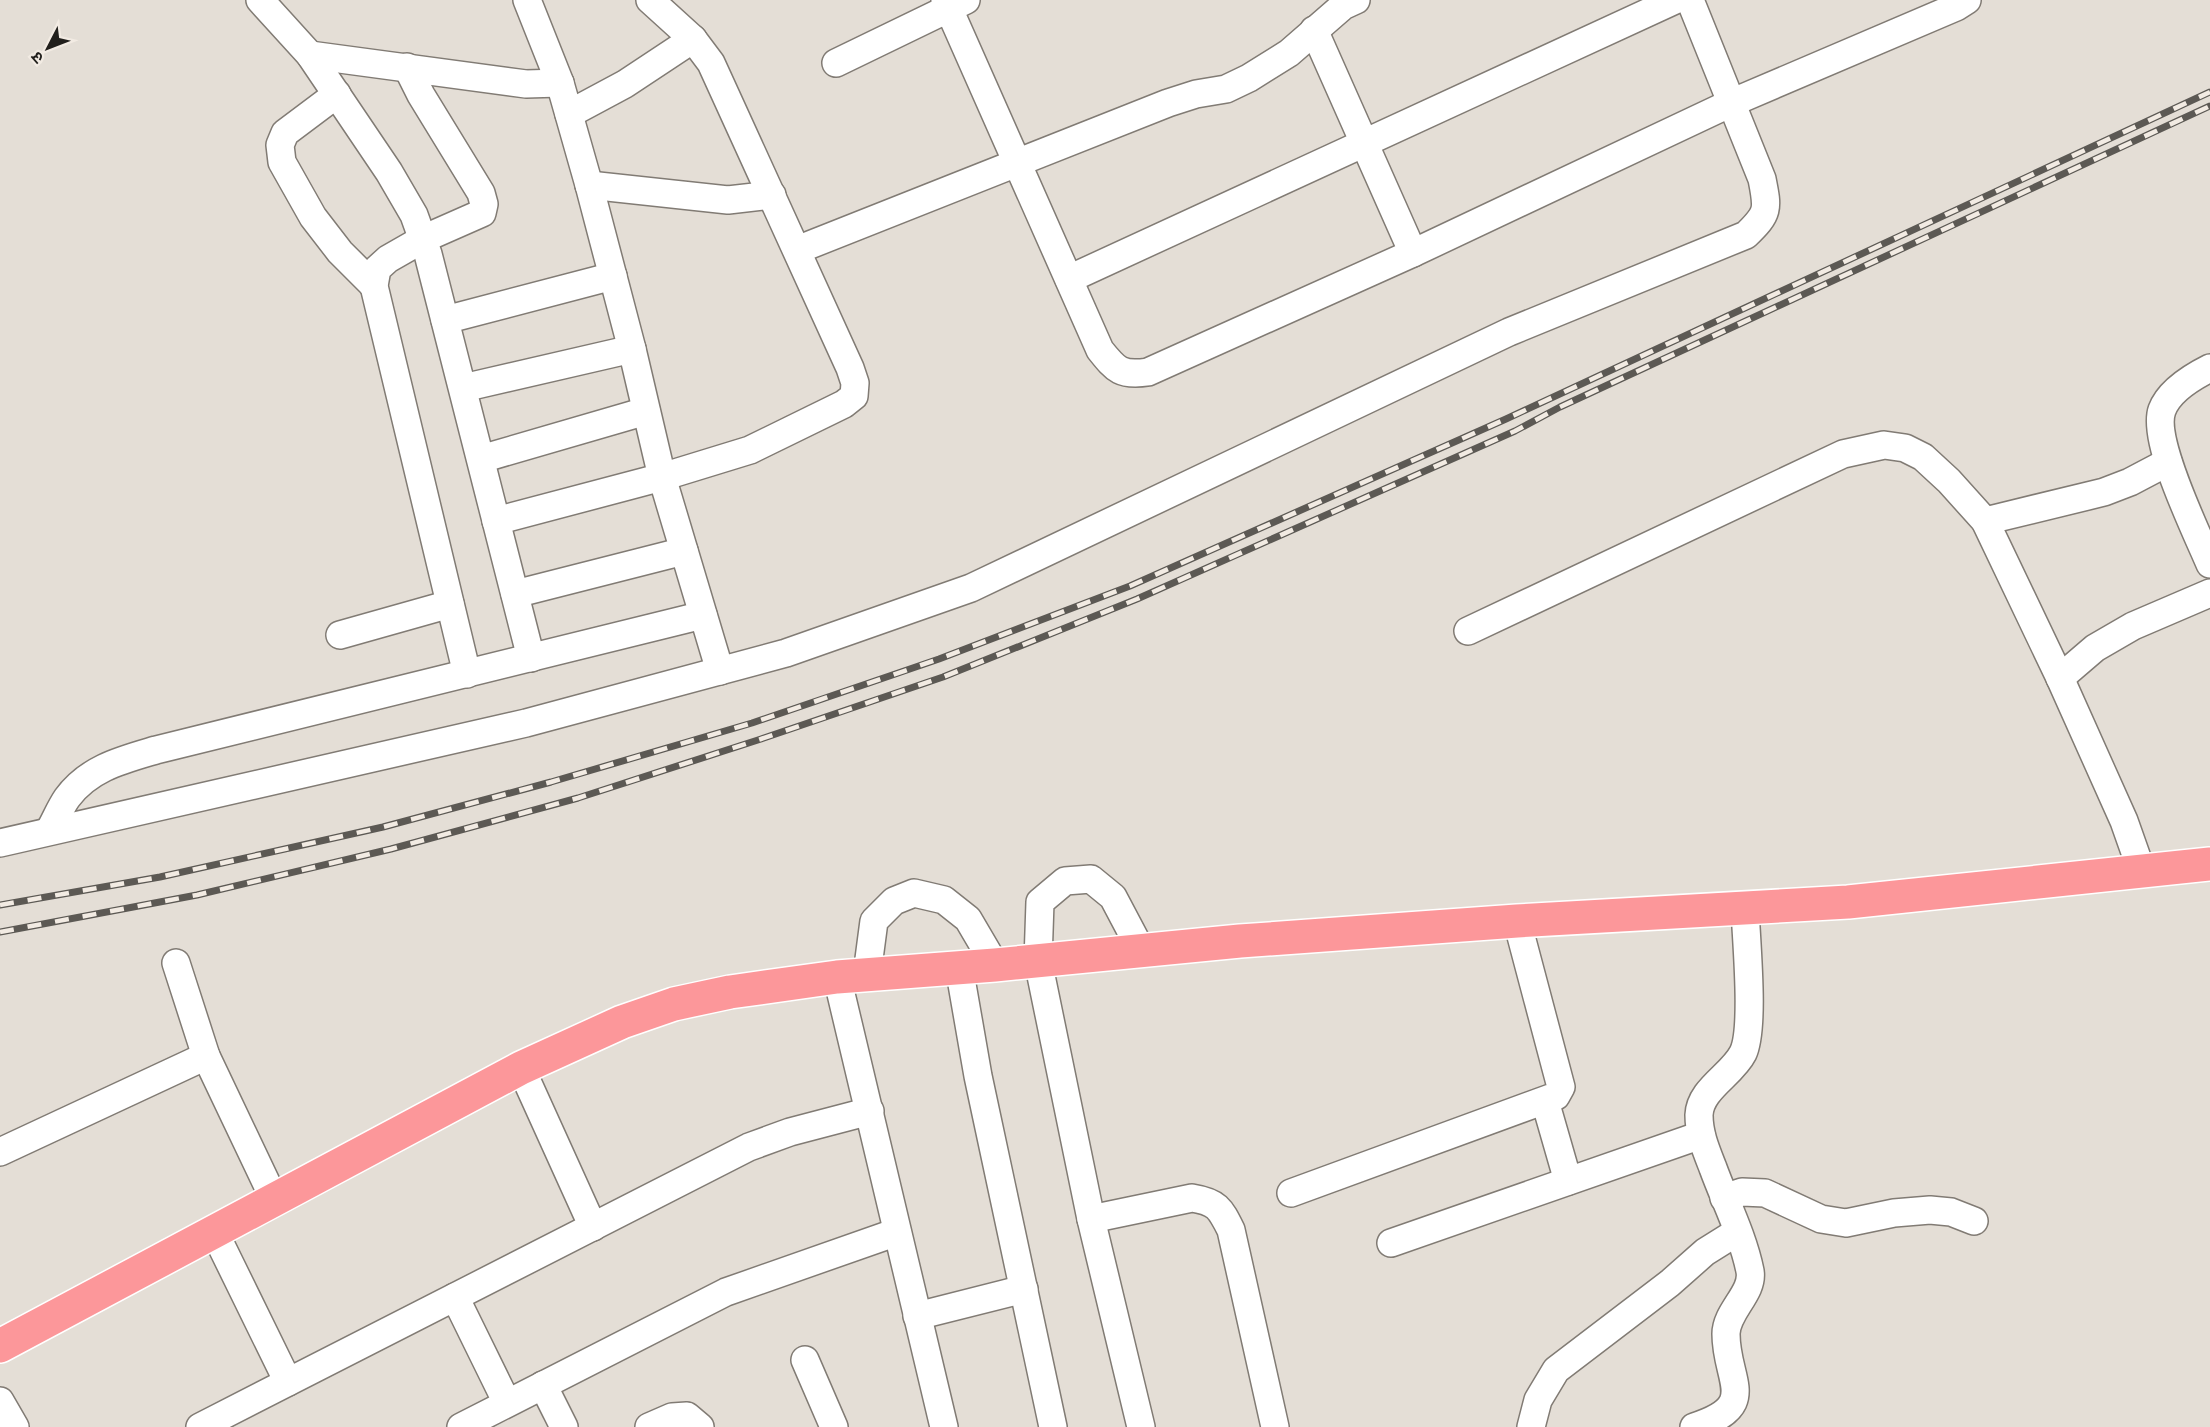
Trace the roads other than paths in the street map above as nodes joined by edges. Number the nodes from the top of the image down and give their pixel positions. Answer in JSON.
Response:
{"nodes":[{"id":1,"x":260,"y":0,"type":"edge"},
{"id":2,"x":527,"y":0,"type":"edge"},
{"id":3,"x":650,"y":0,"type":"edge"},
{"id":4,"x":1356,"y":0,"type":"edge"},
{"id":5,"x":1675,"y":0,"type":"edge"},
{"id":6,"x":1690,"y":0,"type":"edge"},
{"id":7,"x":1967,"y":0,"type":"edge"},
{"id":8,"x":953,"y":3,"type":"edge"},
{"id":9,"x":1314,"y":30,"type":"junction"},
{"id":10,"x":693,"y":39,"type":"junction"},
{"id":11,"x":310,"y":55,"type":"junction"},
{"id":12,"x":836,"y":63,"type":"dead end"},
{"id":13,"x":407,"y":67,"type":"junction"},
{"id":14,"x":560,"y":83,"type":"junction"},
{"id":15,"x":337,"y":94,"type":"junction"},
{"id":16,"x":1731,"y":103,"type":"junction"},
{"id":17,"x":569,"y":114,"type":"junction"},
{"id":18,"x":1363,"y":144,"type":"junction"},
{"id":19,"x":1017,"y":162,"type":"junction"},
{"id":20,"x":589,"y":185,"type":"junction"},
{"id":21,"x":772,"y":195,"type":"junction"},
{"id":22,"x":423,"y":239,"type":"junction"},
{"id":23,"x":797,"y":250,"type":"junction"},
{"id":24,"x":1413,"y":253,"type":"junction"},
{"id":25,"x":613,"y":276,"type":"junction"},
{"id":26,"x":1069,"y":279,"type":"junction"},
{"id":27,"x":374,"y":286,"type":"junction"},
{"id":28,"x":445,"y":320,"type":"junction"},
{"id":29,"x":632,"y":349,"type":"junction"},
{"id":30,"x":2210,"y":368,"type":"edge"},
{"id":31,"x":463,"y":388,"type":"junction"},
{"id":32,"x":646,"y":411,"type":"junction"},
{"id":33,"x":481,"y":459,"type":"junction"},
{"id":34,"x":2168,"y":462,"type":"junction"},
{"id":35,"x":662,"y":477,"type":"junction"},
{"id":36,"x":496,"y":521,"type":"junction"},
{"id":37,"x":1985,"y":521,"type":"junction"},
{"id":38,"x":684,"y":551,"type":"junction"},
{"id":39,"x":2210,"y":564,"type":"edge"},
{"id":40,"x":2210,"y":593,"type":"edge"},
{"id":41,"x":515,"y":594,"type":"junction"},
{"id":42,"x":450,"y":604,"type":"junction"},
{"id":43,"x":703,"y":615,"type":"junction"},
{"id":44,"x":1468,"y":631,"type":"dead end"},
{"id":45,"x":340,"y":635,"type":"dead end"},
{"id":46,"x":531,"y":658,"type":"junction"},
{"id":47,"x":720,"y":671,"type":"junction"},
{"id":48,"x":467,"y":674,"type":"junction"},
{"id":49,"x":2060,"y":678,"type":"junction"},
{"id":50,"x":49,"y":831,"type":"junction"},
{"id":51,"x":0,"y":843,"type":"edge"},
{"id":52,"x":2210,"y":864,"type":"edge"},
{"id":53,"x":2142,"y":872,"type":"junction"},
{"id":54,"x":1745,"y":908,"type":"junction"},
{"id":55,"x":1517,"y":921,"type":"junction"},
{"id":56,"x":1141,"y":950,"type":"junction"},
{"id":57,"x":1038,"y":961,"type":"junction"},
{"id":58,"x":176,"y":963,"type":"dead end"},
{"id":59,"x":995,"y":965,"type":"junction"},
{"id":60,"x":959,"y":967,"type":"junction"},
{"id":61,"x":852,"y":976,"type":"junction"},
{"id":62,"x":206,"y":1056,"type":"junction"},
{"id":63,"x":521,"y":1068,"type":"junction"},
{"id":64,"x":1545,"y":1101,"type":"junction"},
{"id":65,"x":870,"y":1111,"type":"junction"},
{"id":66,"x":1701,"y":1135,"type":"junction"},
{"id":67,"x":0,"y":1152,"type":"edge"},
{"id":68,"x":1568,"y":1181,"type":"junction"},
{"id":69,"x":1291,"y":1192,"type":"dead end"},
{"id":70,"x":1724,"y":1198,"type":"junction"},
{"id":71,"x":274,"y":1199,"type":"junction"},
{"id":72,"x":1091,"y":1219,"type":"junction"},
{"id":73,"x":1974,"y":1221,"type":"dead end"},
{"id":74,"x":593,"y":1227,"type":"junction"},
{"id":75,"x":214,"y":1231,"type":"junction"},
{"id":76,"x":897,"y":1232,"type":"junction"},
{"id":77,"x":1737,"y":1232,"type":"junction"},
{"id":78,"x":1391,"y":1243,"type":"dead end"},
{"id":79,"x":1024,"y":1289,"type":"junction"},
{"id":80,"x":455,"y":1297,"type":"junction"},
{"id":81,"x":917,"y":1316,"type":"junction"},
{"id":82,"x":0,"y":1346,"type":"edge"},
{"id":83,"x":805,"y":1360,"type":"dead end"},
{"id":84,"x":288,"y":1382,"type":"junction"},
{"id":85,"x":543,"y":1385,"type":"junction"},
{"id":86,"x":0,"y":1401,"type":"edge"},
{"id":87,"x":507,"y":1403,"type":"junction"},
{"id":88,"x":1699,"y":1426,"type":"edge"},
{"id":89,"x":15,"y":1427,"type":"edge"},
{"id":90,"x":200,"y":1427,"type":"edge"},
{"id":91,"x":461,"y":1427,"type":"edge"},
{"id":92,"x":564,"y":1427,"type":"edge"},
{"id":93,"x":649,"y":1427,"type":"edge"},
{"id":94,"x":700,"y":1427,"type":"edge"},
{"id":95,"x":834,"y":1427,"type":"edge"},
{"id":96,"x":944,"y":1427,"type":"edge"},
{"id":97,"x":1053,"y":1427,"type":"edge"},
{"id":98,"x":1141,"y":1427,"type":"edge"},
{"id":99,"x":1275,"y":1427,"type":"edge"},
{"id":100,"x":1531,"y":1427,"type":"edge"}],
"edges":[{"from":1,"to":11,"type":"street"},
{"from":2,"to":14,"type":"street"},
{"from":3,"to":10,"type":"street"},
{"from":4,"to":9,"type":"street"},
{"from":5,"to":18,"type":"street"},
{"from":6,"to":16,"type":"street"},
{"from":7,"to":16,"type":"street"},
{"from":8,"to":12,"type":"street"},
{"from":8,"to":19,"type":"street"},
{"from":9,"to":18,"type":"street"},
{"from":9,"to":19,"type":"street"},
{"from":10,"to":17,"type":"street"},
{"from":10,"to":21,"type":"street"},
{"from":11,"to":13,"type":"street"},
{"from":11,"to":15,"type":"street"},
{"from":13,"to":14,"type":"street"},
{"from":13,"to":22,"type":"street"},
{"from":14,"to":17,"type":"street"},
{"from":15,"to":22,"type":"street"},
{"from":15,"to":27,"type":"street"},
{"from":16,"to":24,"type":"street"},
{"from":16,"to":47,"type":"street"},
{"from":17,"to":20,"type":"street"},
{"from":18,"to":24,"type":"street"},
{"from":18,"to":26,"type":"street"},
{"from":19,"to":23,"type":"street"},
{"from":19,"to":26,"type":"street"},
{"from":20,"to":21,"type":"street"},
{"from":20,"to":25,"type":"street"},
{"from":21,"to":23,"type":"street"},
{"from":22,"to":27,"type":"street"},
{"from":22,"to":28,"type":"street"},
{"from":23,"to":35,"type":"street"},
{"from":24,"to":26,"type":"street"},
{"from":25,"to":28,"type":"street"},
{"from":25,"to":29,"type":"street"},
{"from":27,"to":42,"type":"street"},
{"from":28,"to":31,"type":"street"},
{"from":29,"to":31,"type":"street"},
{"from":29,"to":32,"type":"street"},
{"from":30,"to":34,"type":"street"},
{"from":31,"to":33,"type":"street"},
{"from":32,"to":33,"type":"street"},
{"from":32,"to":35,"type":"street"},
{"from":33,"to":36,"type":"street"},
{"from":34,"to":37,"type":"street"},
{"from":34,"to":39,"type":"street"},
{"from":35,"to":36,"type":"street"},
{"from":35,"to":38,"type":"street"},
{"from":36,"to":41,"type":"street"},
{"from":37,"to":44,"type":"street"},
{"from":37,"to":49,"type":"street"},
{"from":38,"to":41,"type":"street"},
{"from":38,"to":43,"type":"street"},
{"from":40,"to":49,"type":"street"},
{"from":41,"to":46,"type":"street"},
{"from":42,"to":45,"type":"street"},
{"from":42,"to":48,"type":"street"},
{"from":43,"to":46,"type":"street"},
{"from":43,"to":47,"type":"street"},
{"from":46,"to":48,"type":"street"},
{"from":47,"to":50,"type":"street"},
{"from":48,"to":50,"type":"street"},
{"from":49,"to":53,"type":"street"},
{"from":50,"to":51,"type":"street"},
{"from":52,"to":53,"type":"highway"},
{"from":53,"to":54,"type":"highway"},
{"from":54,"to":55,"type":"highway"},
{"from":54,"to":66,"type":"street"},
{"from":55,"to":56,"type":"highway"},
{"from":55,"to":64,"type":"street"},
{"from":56,"to":57,"type":"highway"},
{"from":56,"to":57,"type":"street"},
{"from":57,"to":59,"type":"highway"},
{"from":57,"to":72,"type":"street"},
{"from":58,"to":62,"type":"street"},
{"from":59,"to":60,"type":"highway"},
{"from":59,"to":61,"type":"street"},
{"from":60,"to":61,"type":"highway"},
{"from":60,"to":79,"type":"street"},
{"from":61,"to":63,"type":"highway"},
{"from":61,"to":65,"type":"street"},
{"from":62,"to":67,"type":"street"},
{"from":62,"to":71,"type":"street"},
{"from":63,"to":71,"type":"highway"},
{"from":63,"to":74,"type":"street"},
{"from":64,"to":68,"type":"street"},
{"from":64,"to":69,"type":"street"},
{"from":65,"to":74,"type":"street"},
{"from":65,"to":76,"type":"street"},
{"from":66,"to":68,"type":"street"},
{"from":66,"to":70,"type":"street"},
{"from":68,"to":78,"type":"street"},
{"from":70,"to":73,"type":"street"},
{"from":70,"to":77,"type":"street"},
{"from":71,"to":75,"type":"highway"},
{"from":72,"to":98,"type":"street"},
{"from":72,"to":99,"type":"street"},
{"from":74,"to":80,"type":"street"},
{"from":75,"to":82,"type":"highway"},
{"from":75,"to":84,"type":"street"},
{"from":76,"to":81,"type":"street"},
{"from":76,"to":85,"type":"street"},
{"from":77,"to":88,"type":"street"},
{"from":77,"to":100,"type":"street"},
{"from":79,"to":81,"type":"street"},
{"from":79,"to":97,"type":"street"},
{"from":80,"to":84,"type":"street"},
{"from":80,"to":87,"type":"street"},
{"from":81,"to":96,"type":"street"},
{"from":83,"to":95,"type":"street"},
{"from":84,"to":90,"type":"street"},
{"from":85,"to":87,"type":"street"},
{"from":85,"to":92,"type":"street"},
{"from":86,"to":89,"type":"street"},
{"from":87,"to":91,"type":"street"},
{"from":93,"to":94,"type":"street"}]}
